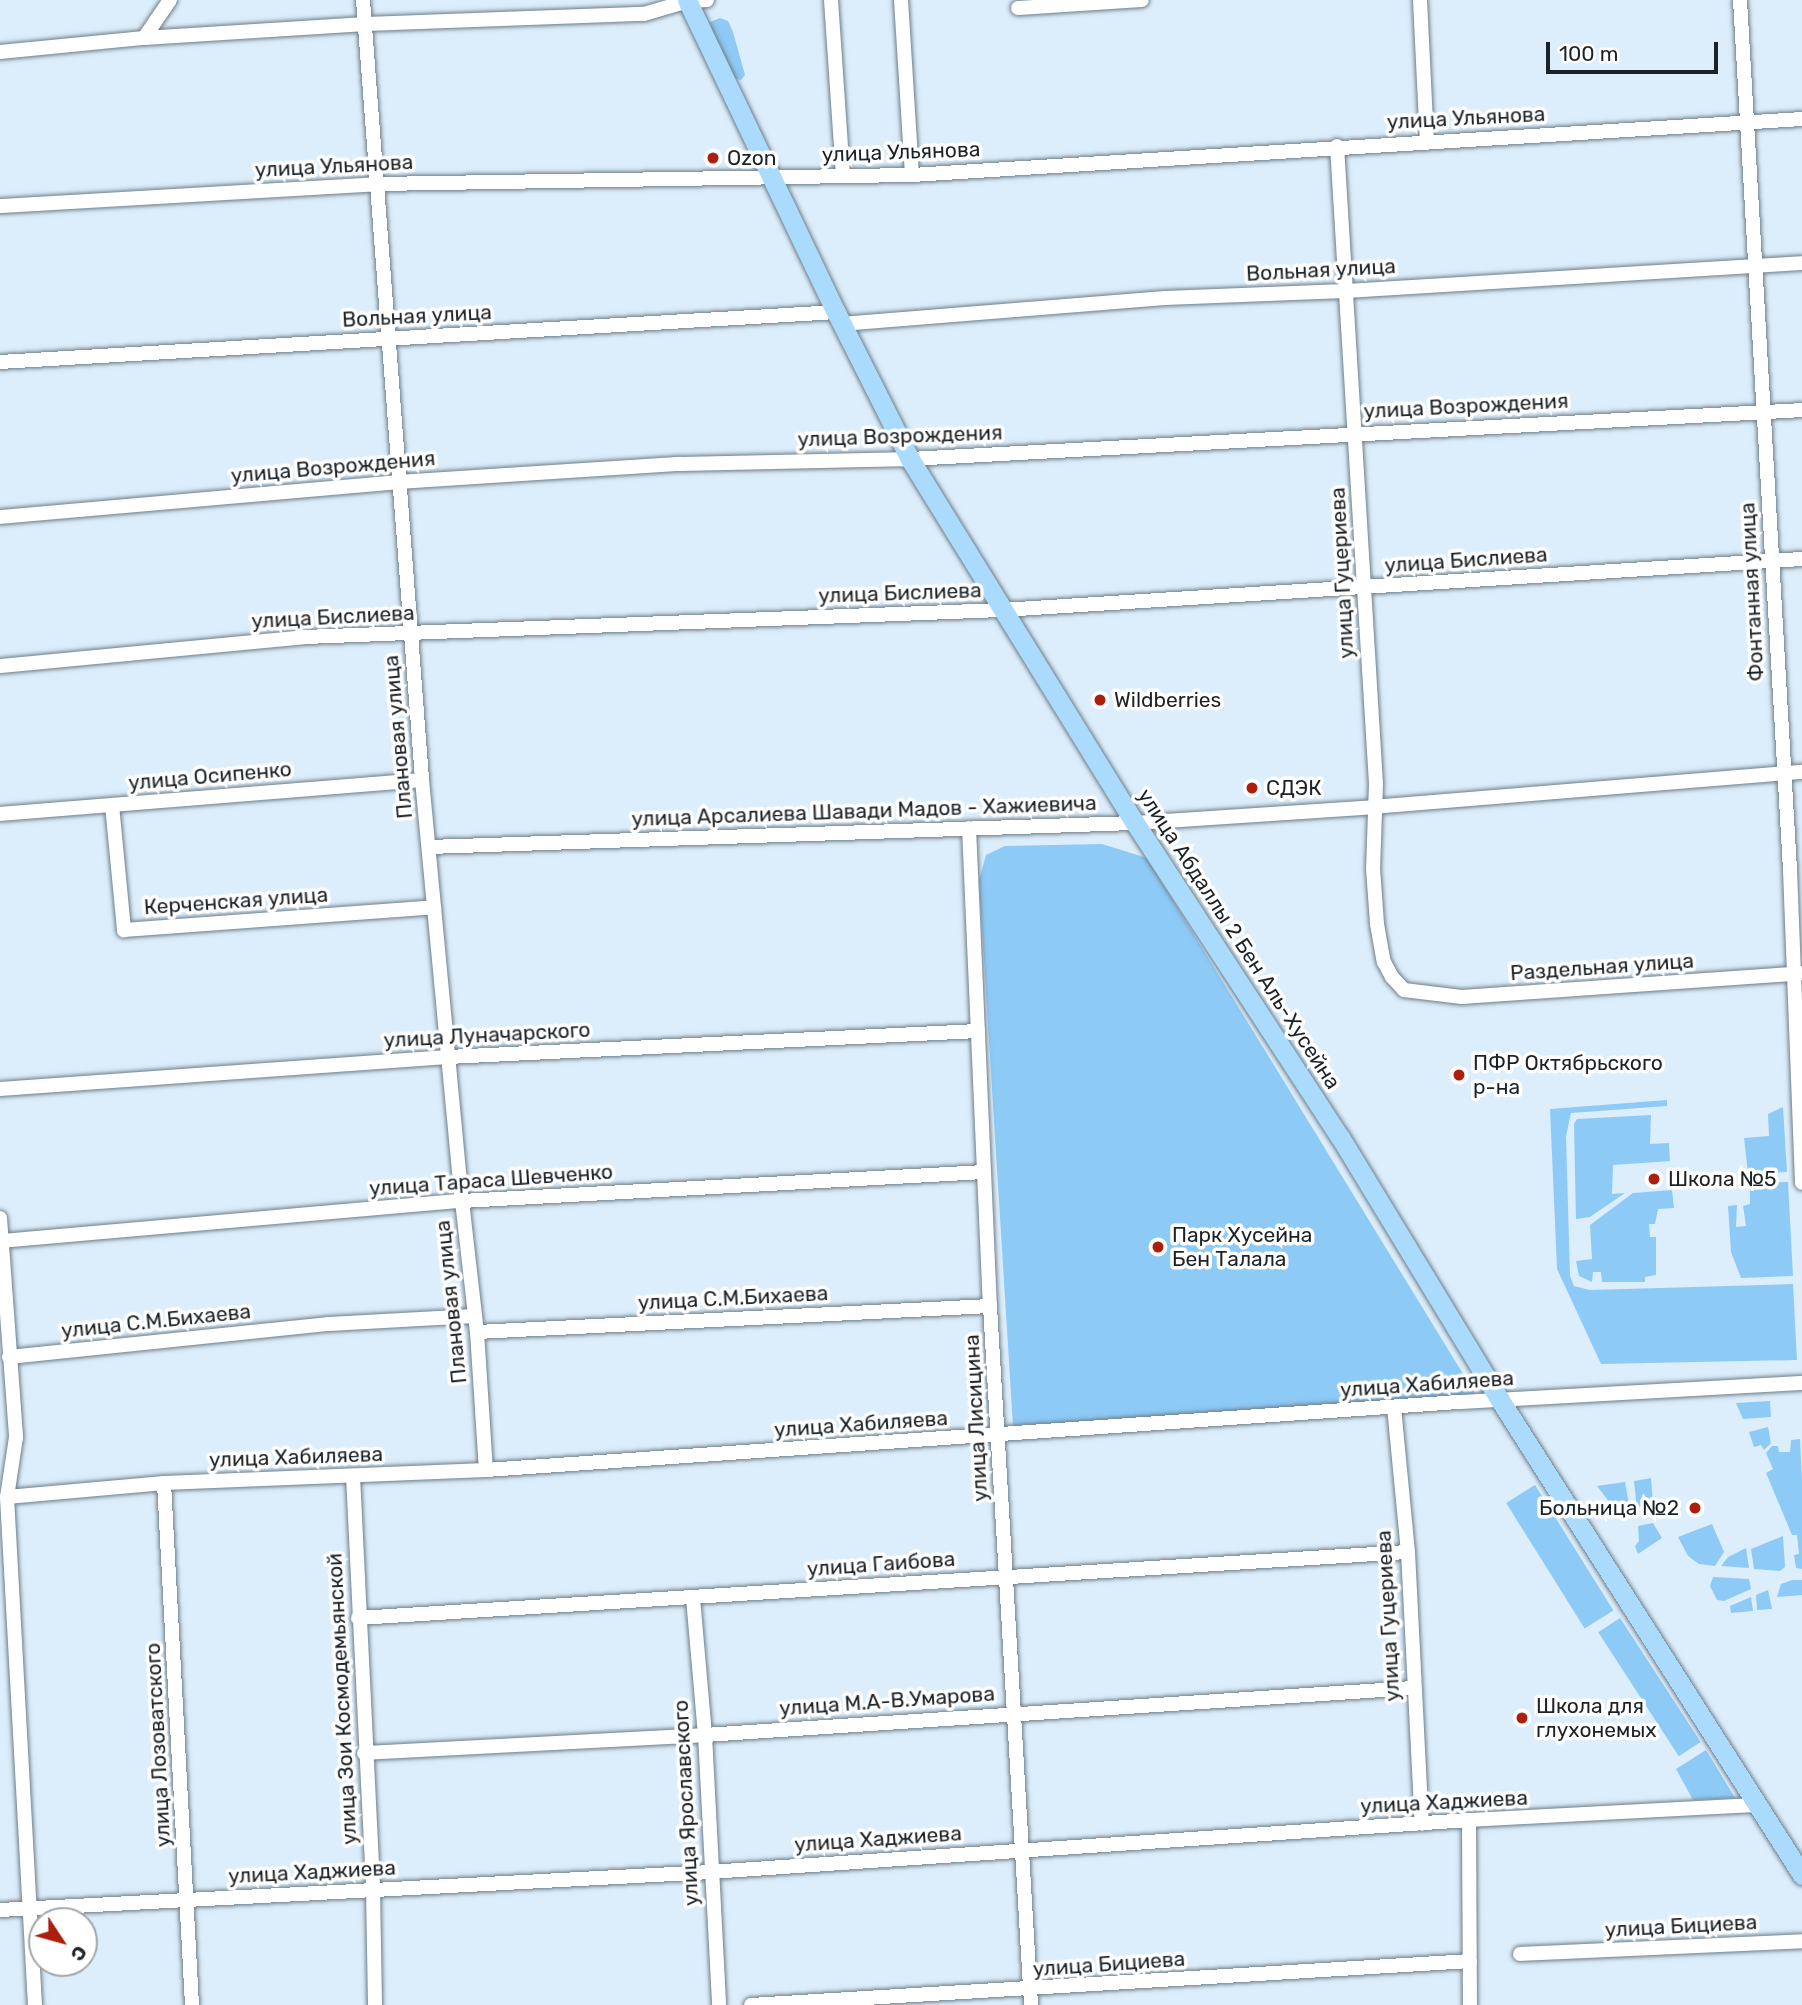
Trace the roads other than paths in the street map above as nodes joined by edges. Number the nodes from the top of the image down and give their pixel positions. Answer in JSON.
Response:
{"nodes":[{"id":1,"x":170,"y":0,"type":"edge"},
{"id":2,"x":363,"y":0,"type":"edge"},
{"id":3,"x":688,"y":0,"type":"edge"},
{"id":4,"x":707,"y":0,"type":"edge"},
{"id":5,"x":831,"y":0,"type":"edge"},
{"id":6,"x":901,"y":0,"type":"edge"},
{"id":7,"x":1142,"y":0,"type":"edge"},
{"id":8,"x":1420,"y":0,"type":"edge"},
{"id":9,"x":1740,"y":0,"type":"edge"},
{"id":10,"x":1018,"y":8,"type":"dead end"},
{"id":11,"x":366,"y":24,"type":"junction"},
{"id":12,"x":145,"y":38,"type":"junction"},
{"id":13,"x":0,"y":52,"type":"edge"},
{"id":14,"x":1802,"y":119,"type":"edge"},
{"id":15,"x":1747,"y":122,"type":"junction"},
{"id":16,"x":1427,"y":142,"type":"junction"},
{"id":17,"x":1337,"y":146,"type":"junction"},
{"id":18,"x":912,"y":175,"type":"junction"},
{"id":19,"x":843,"y":176,"type":"junction"},
{"id":20,"x":772,"y":178,"type":"junction"},
{"id":21,"x":378,"y":184,"type":"junction"},
{"id":22,"x":0,"y":206,"type":"edge"},
{"id":23,"x":1802,"y":263,"type":"edge"},
{"id":24,"x":1755,"y":266,"type":"junction"},
{"id":25,"x":1345,"y":291,"type":"junction"},
{"id":26,"x":838,"y":318,"type":"junction"},
{"id":27,"x":388,"y":339,"type":"junction"},
{"id":28,"x":0,"y":362,"type":"edge"},
{"id":29,"x":1802,"y":411,"type":"edge"},
{"id":30,"x":1762,"y":414,"type":"junction"},
{"id":31,"x":1356,"y":432,"type":"junction"},
{"id":32,"x":910,"y":459,"type":"junction"},
{"id":33,"x":398,"y":481,"type":"junction"},
{"id":34,"x":0,"y":517,"type":"edge"},
{"id":35,"x":1802,"y":559,"type":"edge"},
{"id":36,"x":1773,"y":561,"type":"junction"},
{"id":37,"x":1363,"y":589,"type":"junction"},
{"id":38,"x":1002,"y":610,"type":"junction"},
{"id":39,"x":411,"y":634,"type":"junction"},
{"id":40,"x":0,"y":666,"type":"edge"},
{"id":41,"x":1802,"y":772,"type":"edge"},
{"id":42,"x":1783,"y":774,"type":"junction"},
{"id":43,"x":422,"y":780,"type":"junction"},
{"id":44,"x":112,"y":805,"type":"junction"},
{"id":45,"x":1373,"y":807,"type":"junction"},
{"id":46,"x":0,"y":814,"type":"edge"},
{"id":47,"x":1135,"y":823,"type":"junction"},
{"id":48,"x":970,"y":828,"type":"junction"},
{"id":49,"x":429,"y":847,"type":"junction"},
{"id":50,"x":434,"y":907,"type":"junction"},
{"id":51,"x":1798,"y":974,"type":"edge"},
{"id":52,"x":1404,"y":990,"type":"joint"},
{"id":53,"x":978,"y":1031,"type":"junction"},
{"id":54,"x":448,"y":1057,"type":"junction"},
{"id":55,"x":0,"y":1089,"type":"edge"},
{"id":56,"x":1800,"y":1111,"type":"edge"},
{"id":57,"x":984,"y":1172,"type":"junction"},
{"id":58,"x":1802,"y":1183,"type":"edge"},
{"id":59,"x":461,"y":1201,"type":"junction"},
{"id":60,"x":0,"y":1218,"type":"edge"},
{"id":61,"x":1,"y":1241,"type":"edge"},
{"id":62,"x":990,"y":1307,"type":"junction"},
{"id":63,"x":475,"y":1317,"type":"junction"},
{"id":64,"x":477,"y":1332,"type":"junction"},
{"id":65,"x":9,"y":1357,"type":"junction"},
{"id":66,"x":5,"y":1375,"type":"edge"},
{"id":67,"x":1802,"y":1383,"type":"edge"},
{"id":68,"x":1500,"y":1400,"type":"junction"},
{"id":69,"x":1394,"y":1407,"type":"junction"},
{"id":70,"x":997,"y":1436,"type":"junction"},
{"id":71,"x":486,"y":1470,"type":"junction"},
{"id":72,"x":353,"y":1476,"type":"junction"},
{"id":73,"x":164,"y":1483,"type":"junction"},
{"id":74,"x":7,"y":1497,"type":"junction"},
{"id":75,"x":1408,"y":1552,"type":"junction"},
{"id":76,"x":1006,"y":1576,"type":"junction"},
{"id":77,"x":693,"y":1598,"type":"junction"},
{"id":78,"x":358,"y":1618,"type":"junction"},
{"id":79,"x":1413,"y":1688,"type":"junction"},
{"id":80,"x":1014,"y":1713,"type":"junction"},
{"id":81,"x":705,"y":1735,"type":"junction"},
{"id":82,"x":364,"y":1753,"type":"junction"},
{"id":83,"x":1758,"y":1805,"type":"junction"},
{"id":84,"x":1468,"y":1820,"type":"junction"},
{"id":85,"x":1422,"y":1824,"type":"junction"},
{"id":86,"x":1020,"y":1851,"type":"junction"},
{"id":87,"x":710,"y":1872,"type":"junction"},
{"id":88,"x":1802,"y":1875,"type":"edge"},
{"id":89,"x":373,"y":1889,"type":"junction"},
{"id":90,"x":189,"y":1901,"type":"junction"},
{"id":91,"x":29,"y":1907,"type":"edge"},
{"id":92,"x":69,"y":1907,"type":"edge"},
{"id":93,"x":28,"y":1909,"type":"edge"},
{"id":94,"x":0,"y":1910,"type":"edge"},
{"id":95,"x":1802,"y":1941,"type":"edge"},
{"id":96,"x":1521,"y":1954,"type":"dead end"},
{"id":97,"x":1470,"y":1961,"type":"junction"},
{"id":98,"x":33,"y":1977,"type":"edge"},
{"id":99,"x":1030,"y":1997,"type":"edge"},
{"id":100,"x":34,"y":2005,"type":"edge"},
{"id":101,"x":192,"y":2005,"type":"edge"},
{"id":102,"x":375,"y":2005,"type":"edge"},
{"id":103,"x":719,"y":2005,"type":"edge"},
{"id":104,"x":751,"y":2005,"type":"edge"},
{"id":105,"x":1470,"y":2005,"type":"edge"}],
"edges":[{"from":1,"to":12,"type":"street"},
{"from":2,"to":11,"type":"street","name":"Плановая улица"},
{"from":3,"to":4,"type":"street"},
{"from":3,"to":11,"type":"street"},
{"from":3,"to":20,"type":"main road","name":"улица Абдаллы 2 Бен Аль-Хусейна"},
{"from":5,"to":19,"type":"street"},
{"from":6,"to":18,"type":"street"},
{"from":7,"to":10,"type":"street"},
{"from":8,"to":16,"type":"street"},
{"from":9,"to":15,"type":"street","name":"Фонтанная улица"},
{"from":11,"to":12,"type":"street"},
{"from":11,"to":21,"type":"street","name":"Плановая улица"},
{"from":12,"to":13,"type":"street"},
{"from":14,"to":15,"type":"street","name":"улица Ульянова"},
{"from":15,"to":16,"type":"street","name":"улица Ульянова"},
{"from":15,"to":24,"type":"street","name":"Фонтанная улица"},
{"from":16,"to":17,"type":"street","name":"улица Ульянова"},
{"from":17,"to":18,"type":"street","name":"улица Ульянова"},
{"from":17,"to":25,"type":"street","name":"улица Гуцериева"},
{"from":18,"to":19,"type":"street","name":"улица Ульянова"},
{"from":19,"to":20,"type":"street","name":"улица Ульянова"},
{"from":20,"to":21,"type":"street","name":"улица Ульянова"},
{"from":20,"to":26,"type":"main road","name":"улица Абдаллы 2 Бен Аль-Хусейна"},
{"from":21,"to":22,"type":"street","name":"улица Ульянова"},
{"from":21,"to":27,"type":"street","name":"Плановая улица"},
{"from":23,"to":24,"type":"street","name":"Вольная улица"},
{"from":24,"to":25,"type":"street","name":"Вольная улица"},
{"from":24,"to":30,"type":"street","name":"Фонтанная улица"},
{"from":25,"to":26,"type":"street","name":"Вольная улица"},
{"from":25,"to":31,"type":"street","name":"улица Гуцериева"},
{"from":26,"to":27,"type":"street","name":"Вольная улица"},
{"from":26,"to":32,"type":"main road","name":"улица Абдаллы 2 Бен Аль-Хусейна"},
{"from":27,"to":28,"type":"street","name":"Вольная улица"},
{"from":27,"to":33,"type":"street","name":"Плановая улица"},
{"from":29,"to":30,"type":"street","name":"улица Возрождения"},
{"from":30,"to":31,"type":"street","name":"улица Возрождения"},
{"from":30,"to":36,"type":"street","name":"Фонтанная улица"},
{"from":31,"to":32,"type":"street","name":"улица Возрождения"},
{"from":31,"to":37,"type":"street","name":"улица Гуцериева"},
{"from":32,"to":33,"type":"street","name":"улица Возрождения"},
{"from":32,"to":38,"type":"main road","name":"улица Абдаллы 2 Бен Аль-Хусейна"},
{"from":33,"to":34,"type":"street","name":"улица Возрождения"},
{"from":33,"to":39,"type":"street","name":"Плановая улица"},
{"from":35,"to":36,"type":"street","name":"улица Бислиева"},
{"from":36,"to":37,"type":"street","name":"улица Бислиева"},
{"from":36,"to":42,"type":"street","name":"Фонтанная улица"},
{"from":37,"to":38,"type":"street","name":"улица Бислиева"},
{"from":37,"to":45,"type":"street","name":"улица Гуцериева"},
{"from":38,"to":39,"type":"street","name":"улица Бислиева"},
{"from":38,"to":47,"type":"main road","name":"улица Абдаллы 2 Бен Аль-Хусейна"},
{"from":39,"to":40,"type":"street","name":"улица Бислиева"},
{"from":39,"to":43,"type":"street","name":"Плановая улица"},
{"from":41,"to":42,"type":"street","name":"улица Арсалиева Шавади Мадов - Хажиевича"},
{"from":42,"to":45,"type":"street","name":"улица Арсалиева Шавади Мадов - Хажиевича"},
{"from":42,"to":51,"type":"street","name":"Фонтанная улица"},
{"from":43,"to":44,"type":"street","name":"улица Осипенко"},
{"from":43,"to":49,"type":"street","name":"Плановая улица"},
{"from":44,"to":46,"type":"street","name":"улица Осипенко"},
{"from":44,"to":50,"type":"street","name":"Керченская улица"},
{"from":45,"to":47,"type":"street","name":"улица Арсалиева Шавади Мадов - Хажиевича"},
{"from":45,"to":52,"type":"street","name":"улица Гуцериева"},
{"from":47,"to":48,"type":"street","name":"улица Арсалиева Шавади Мадов - Хажиевича"},
{"from":47,"to":68,"type":"main road","name":"улица Абдаллы 2 Бен Аль-Хусейна"},
{"from":48,"to":49,"type":"street","name":"улица Арсалиева Шавади Мадов - Хажиевича"},
{"from":48,"to":53,"type":"street","name":"улица Лисицина"},
{"from":49,"to":50,"type":"street","name":"Плановая улица"},
{"from":50,"to":54,"type":"street","name":"Плановая улица"},
{"from":51,"to":52,"type":"street","name":"Раздельная улица"},
{"from":51,"to":56,"type":"street","name":"Фонтанная улица"},
{"from":53,"to":54,"type":"street","name":"улица Луначарского"},
{"from":53,"to":57,"type":"street","name":"улица Лисицина"},
{"from":54,"to":55,"type":"street","name":"улица Луначарского"},
{"from":54,"to":59,"type":"street","name":"Плановая улица"},
{"from":56,"to":58,"type":"street","name":"Фонтанная улица"},
{"from":57,"to":59,"type":"street","name":"улица Тараса Шевченко"},
{"from":57,"to":62,"type":"street","name":"улица Лисицина"},
{"from":59,"to":61,"type":"street","name":"улица Тараса Шевченко"},
{"from":59,"to":63,"type":"street","name":"Плановая улица"},
{"from":60,"to":61,"type":"street"},
{"from":61,"to":65,"type":"street"},
{"from":62,"to":64,"type":"street","name":"улица С.М.Бихаева"},
{"from":62,"to":70,"type":"street","name":"улица Лисицина"},
{"from":63,"to":64,"type":"street","name":"Плановая улица"},
{"from":63,"to":65,"type":"street","name":"улица С.М.Бихаева"},
{"from":64,"to":71,"type":"street","name":"Плановая улица"},
{"from":65,"to":66,"type":"street"},
{"from":66,"to":74,"type":"street"},
{"from":67,"to":68,"type":"street","name":"улица Хабиляева"},
{"from":68,"to":69,"type":"street","name":"улица Хабиляева"},
{"from":68,"to":83,"type":"main road","name":"улица Абдаллы 2 Бен Аль-Хусейна"},
{"from":69,"to":70,"type":"street","name":"улица Хабиляева"},
{"from":69,"to":75,"type":"street","name":"улица Гуцериева"},
{"from":70,"to":71,"type":"street","name":"улица Хабиляева"},
{"from":70,"to":76,"type":"street","name":"улица Лисицина"},
{"from":71,"to":72,"type":"street","name":"улица Хабиляева"},
{"from":72,"to":73,"type":"street","name":"улица Хабиляева"},
{"from":72,"to":78,"type":"street","name":"улица Зои Космодемьянской"},
{"from":73,"to":74,"type":"street","name":"улица Хабиляева"},
{"from":73,"to":90,"type":"street","name":"улица Лозоватского"},
{"from":74,"to":91,"type":"street"},
{"from":75,"to":76,"type":"street","name":"улица Гаибова"},
{"from":75,"to":79,"type":"street","name":"улица Гуцериева"},
{"from":76,"to":77,"type":"street","name":"улица Гаибова"},
{"from":76,"to":80,"type":"street","name":"улица Лисицина"},
{"from":77,"to":78,"type":"street","name":"улица Гаибова"},
{"from":77,"to":81,"type":"street","name":"улица Ярославского"},
{"from":78,"to":82,"type":"street","name":"улица Зои Космодемьянской"},
{"from":79,"to":80,"type":"street","name":"улица М.А-В.Умарова"},
{"from":79,"to":85,"type":"street","name":"улица Гуцериева"},
{"from":80,"to":81,"type":"street","name":"улица М.А-В.Умарова"},
{"from":80,"to":86,"type":"street","name":"улица Лисицина"},
{"from":81,"to":82,"type":"street","name":"улица М.А-В.Умарова"},
{"from":81,"to":87,"type":"street","name":"улица Ярославского"},
{"from":82,"to":89,"type":"street","name":"улица Зои Космодемьянской"},
{"from":83,"to":84,"type":"street","name":"улица Хаджиева"},
{"from":83,"to":88,"type":"main road","name":"улица Абдаллы 2 Бен Аль-Хусейна"},
{"from":84,"to":85,"type":"street","name":"улица Хаджиева"},
{"from":84,"to":97,"type":"street"},
{"from":85,"to":86,"type":"street","name":"улица Хаджиева"},
{"from":86,"to":87,"type":"street","name":"улица Хаджиева"},
{"from":86,"to":99,"type":"street","name":"улица Лисицина"},
{"from":87,"to":89,"type":"street","name":"улица Хаджиева"},
{"from":87,"to":103,"type":"street","name":"улица Ярославского"},
{"from":89,"to":90,"type":"street","name":"улица Хаджиева"},
{"from":89,"to":102,"type":"street","name":"улица Зои Космодемьянской"},
{"from":90,"to":92,"type":"street","name":"улица Хаджиева"},
{"from":90,"to":101,"type":"street","name":"улица Лозоватского"},
{"from":93,"to":94,"type":"street","name":"улица Хаджиева"},
{"from":95,"to":96,"type":"street","name":"улица Бициева"},
{"from":97,"to":99,"type":"street","name":"улица Бициева"},
{"from":97,"to":105,"type":"street"},
{"from":98,"to":100,"type":"street"},
{"from":99,"to":104,"type":"street","name":"улица Бициева"}]}
